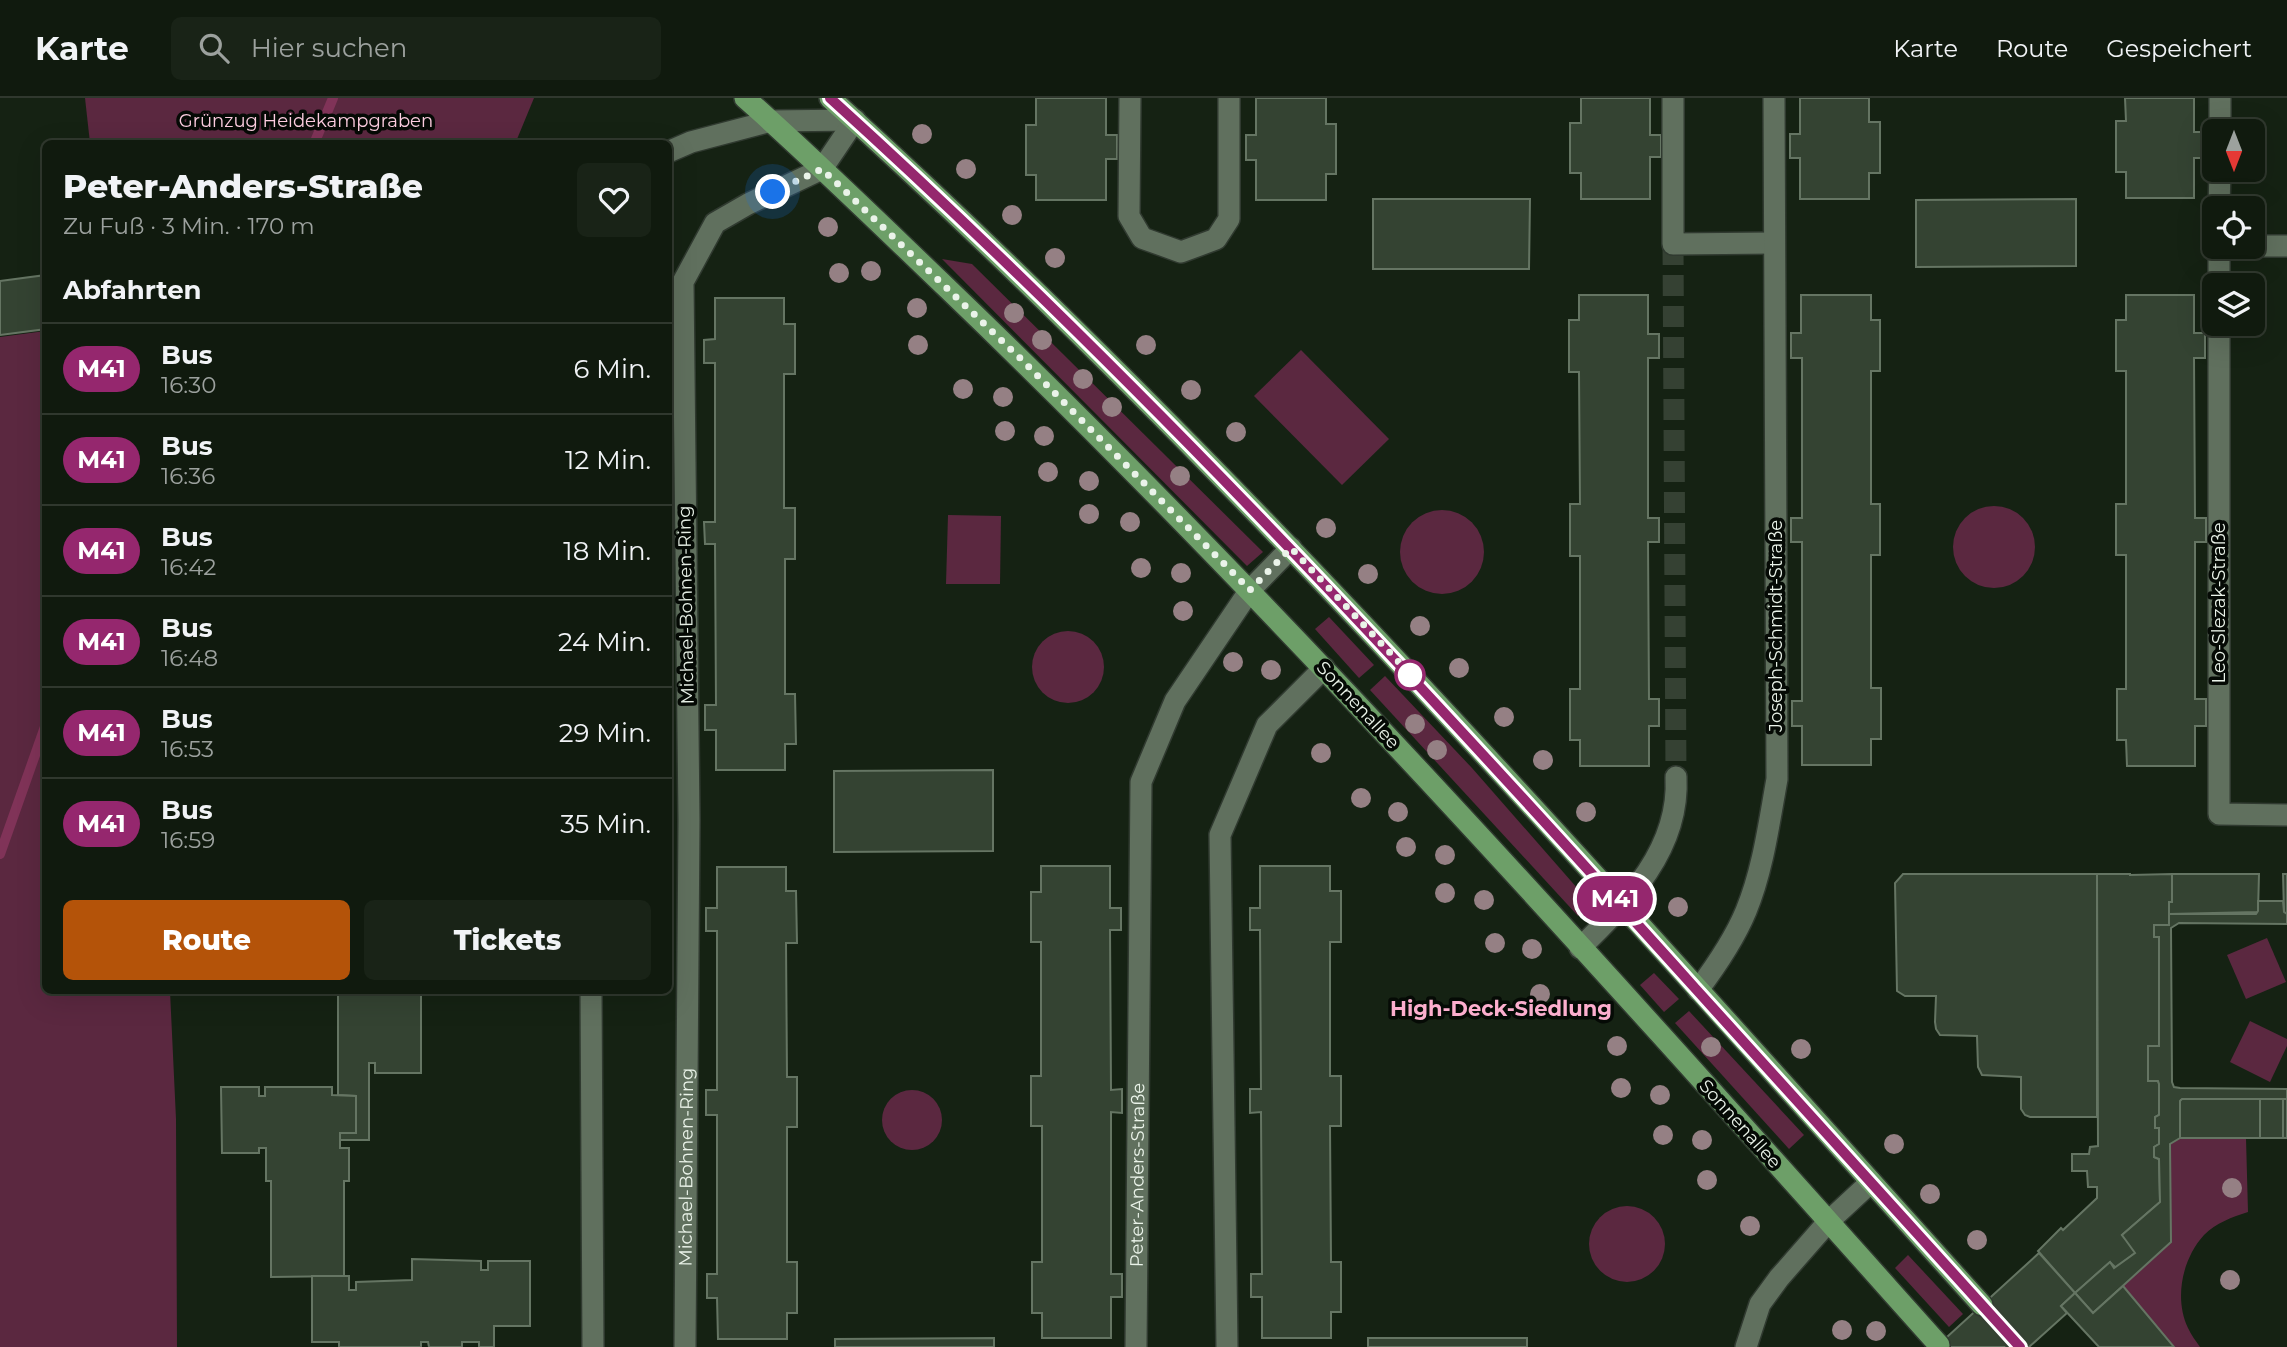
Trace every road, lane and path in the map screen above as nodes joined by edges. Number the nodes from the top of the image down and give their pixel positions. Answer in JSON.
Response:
{"nodes":[{"id":1,"x":745,"y":98,"type":"edge"},
{"id":2,"x":830,"y":98,"type":"edge"},
{"id":3,"x":1130,"y":98,"type":"edge"},
{"id":4,"x":1229,"y":98,"type":"edge"},
{"id":5,"x":1672,"y":98,"type":"edge"},
{"id":6,"x":1774,"y":98,"type":"edge"},
{"id":7,"x":2220,"y":98,"type":"edge"},
{"id":8,"x":2220,"y":119,"type":"edge"},
{"id":9,"x":855,"y":120,"type":"junction"},
{"id":10,"x":771,"y":121,"type":"junction"},
{"id":11,"x":672,"y":150,"type":"edge"},
{"id":12,"x":822,"y":169,"type":"junction"},
{"id":13,"x":1774,"y":243,"type":"junction"},
{"id":14,"x":2265,"y":246,"type":"edge"},
{"id":15,"x":2287,"y":246,"type":"edge"},
{"id":16,"x":2219,"y":336,"type":"edge"},
{"id":17,"x":1291,"y":548,"type":"junction"},
{"id":18,"x":1250,"y":590,"type":"junction"},
{"id":19,"x":1324,"y":668,"type":"junction"},
{"id":20,"x":1676,"y":777,"type":"tunnel mouth"},
{"id":21,"x":2287,"y":815,"type":"edge"},
{"id":22,"x":679,"y":820,"type":"edge"},
{"id":23,"x":1622,"y":907,"type":"junction"},
{"id":24,"x":1580,"y":948,"type":"junction"},
{"id":25,"x":1698,"y":990,"type":"junction"},
{"id":26,"x":591,"y":994,"type":"edge"},
{"id":27,"x":1871,"y":1182,"type":"junction"},
{"id":28,"x":1828,"y":1222,"type":"junction"},
{"id":29,"x":1982,"y":1305,"type":"tunnel mouth"},
{"id":30,"x":1939,"y":1345,"type":"dead end"},
{"id":31,"x":593,"y":1347,"type":"edge"},
{"id":32,"x":685,"y":1347,"type":"edge"},
{"id":33,"x":1136,"y":1347,"type":"edge"},
{"id":34,"x":1227,"y":1347,"type":"edge"},
{"id":35,"x":1746,"y":1347,"type":"edge"}],
"edges":[{"from":1,"to":10,"type":"main road","name":"Sonnenallee"},
{"from":2,"to":9,"type":"main road"},
{"from":3,"to":4,"type":"street"},
{"from":5,"to":13,"type":"street"},
{"from":6,"to":13,"type":"street","name":"Joseph-Schmidt-Straße"},
{"from":7,"to":8,"type":"street"},
{"from":9,"to":10,"type":"street"},
{"from":9,"to":12,"type":"street"},
{"from":9,"to":17,"type":"main road"},
{"from":10,"to":11,"type":"street"},
{"from":10,"to":12,"type":"main road","name":"Sonnenallee"},
{"from":12,"to":18,"type":"main road","name":"Sonnenallee"},
{"from":12,"to":22,"type":"street","name":"Michael-Bohnen-Ring"},
{"from":13,"to":25,"type":"street","name":"Joseph-Schmidt-Straße"},
{"from":14,"to":15,"type":"street"},
{"from":16,"to":21,"type":"street","name":"Leo-Slezak-Straße"},
{"from":17,"to":18,"type":"street","name":"Peter-Anders-Straße"},
{"from":17,"to":23,"type":"main road"},
{"from":18,"to":19,"type":"main road","name":"Sonnenallee"},
{"from":18,"to":33,"type":"street","name":"Peter-Anders-Straße"},
{"from":19,"to":24,"type":"main road","name":"Sonnenallee"},
{"from":19,"to":34,"type":"street"},
{"from":20,"to":23,"type":"street"},
{"from":22,"to":32,"type":"street","name":"Michael-Bohnen-Ring"},
{"from":23,"to":24,"type":"street"},
{"from":23,"to":25,"type":"main road"},
{"from":24,"to":28,"type":"main road","name":"Sonnenallee"},
{"from":25,"to":27,"type":"main road"},
{"from":26,"to":31,"type":"street"},
{"from":27,"to":28,"type":"street"},
{"from":27,"to":29,"type":"main road"},
{"from":28,"to":30,"type":"main road","name":"Sonnenallee"},
{"from":28,"to":35,"type":"street"}]}
